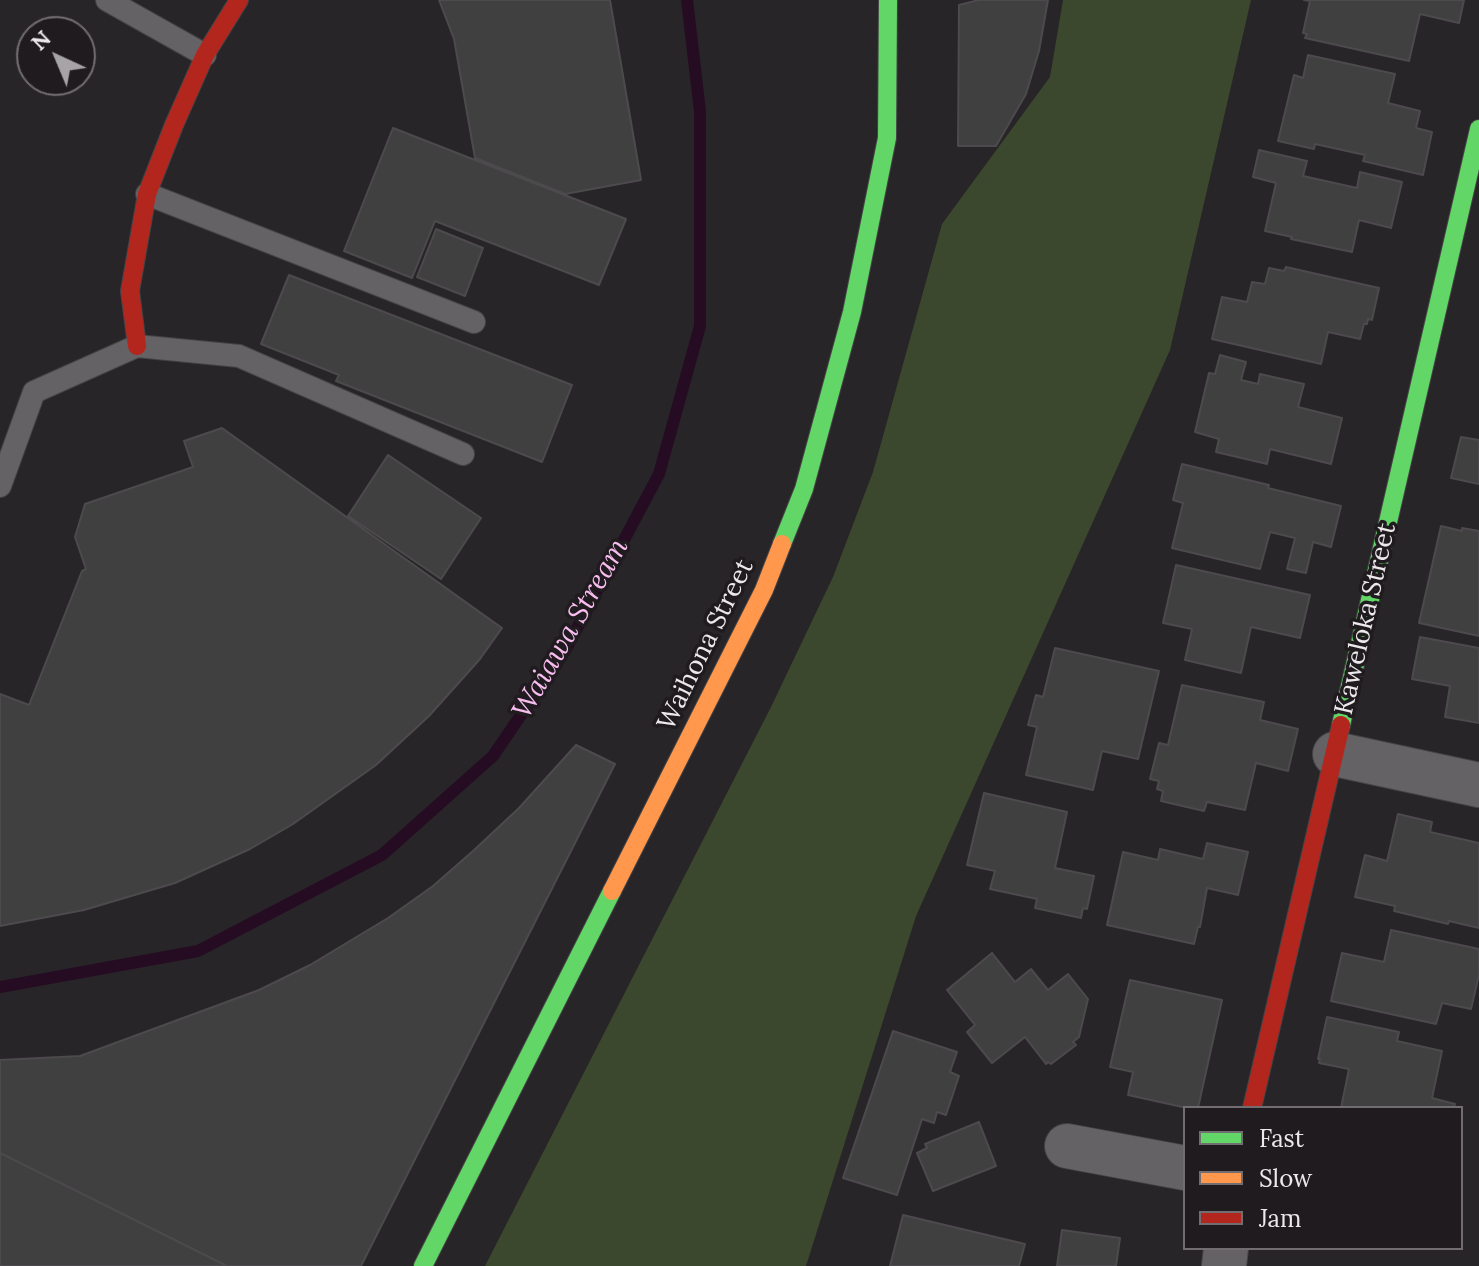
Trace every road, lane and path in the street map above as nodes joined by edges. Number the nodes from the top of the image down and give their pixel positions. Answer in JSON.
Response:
{"nodes":[{"id":1,"x":107,"y":0,"type":"edge"},
{"id":2,"x":239,"y":0,"type":"edge"},
{"id":3,"x":888,"y":0,"type":"edge"},
{"id":4,"x":205,"y":55,"type":"junction"},
{"id":5,"x":1479,"y":129,"type":"edge"},
{"id":6,"x":147,"y":194,"type":"junction"},
{"id":7,"x":474,"y":322,"type":"dead end"},
{"id":8,"x":137,"y":346,"type":"junction"},
{"id":9,"x":463,"y":454,"type":"dead end"},
{"id":10,"x":0,"y":486,"type":"edge"},
{"id":11,"x":1335,"y":754,"type":"junction"},
{"id":12,"x":1479,"y":785,"type":"edge"},
{"id":13,"x":1252,"y":1106,"type":"edge"},
{"id":14,"x":1067,"y":1146,"type":"dead end"},
{"id":15,"x":1183,"y":1168,"type":"edge"},
{"id":16,"x":423,"y":1266,"type":"edge"}],
"edges":[{"from":1,"to":4,"type":"lane"},
{"from":2,"to":4,"type":"street"},
{"from":3,"to":16,"type":"street","name":"Waihona Street"},
{"from":4,"to":6,"type":"street"},
{"from":5,"to":11,"type":"street","name":"Kaweloka Street"},
{"from":6,"to":7,"type":"lane"},
{"from":6,"to":8,"type":"street"},
{"from":8,"to":9,"type":"lane"},
{"from":8,"to":10,"type":"lane"},
{"from":11,"to":12,"type":"street"},
{"from":11,"to":13,"type":"street","name":"Kaweloka Street"},
{"from":14,"to":15,"type":"street"}]}
